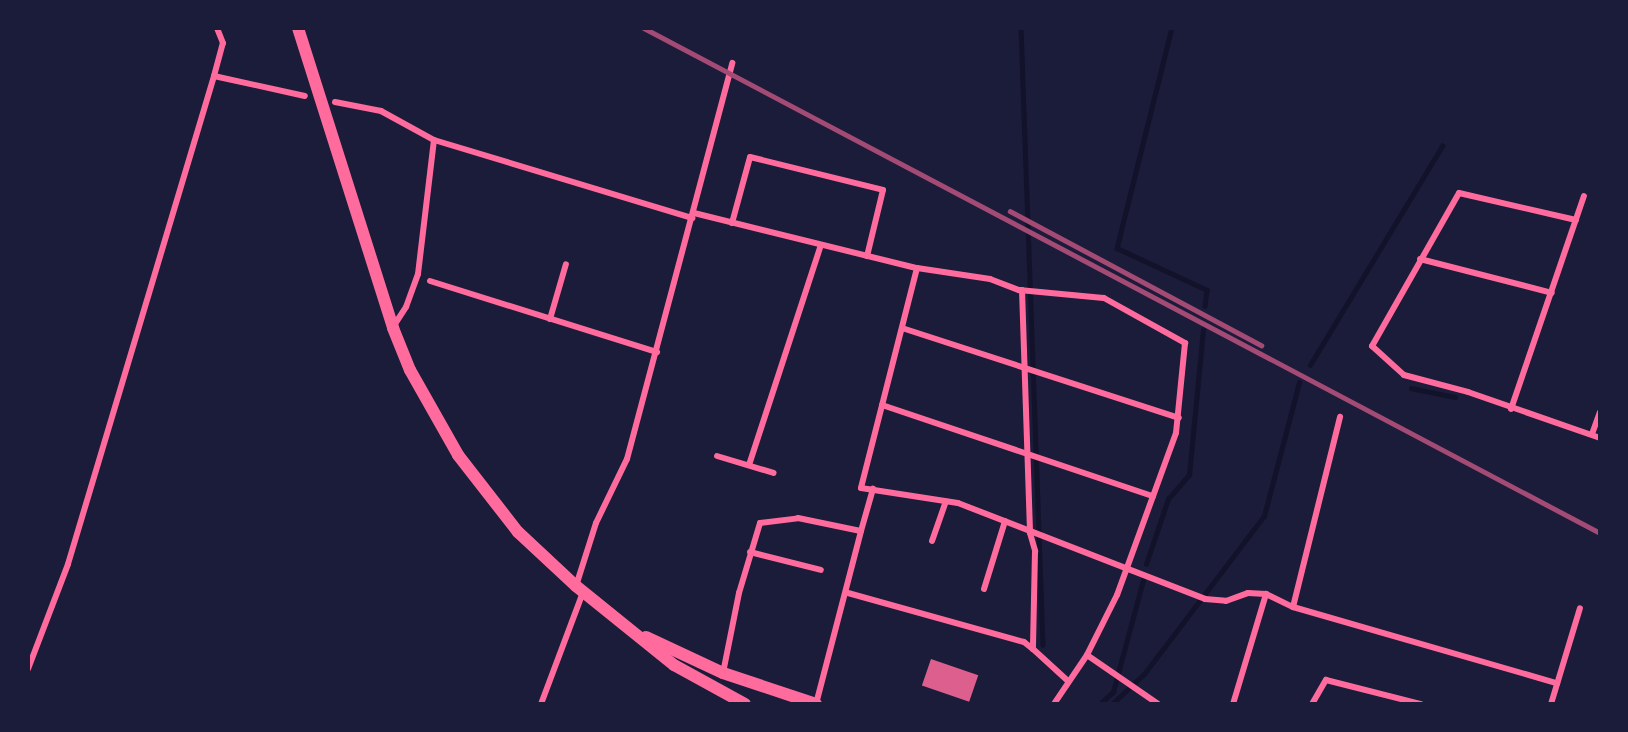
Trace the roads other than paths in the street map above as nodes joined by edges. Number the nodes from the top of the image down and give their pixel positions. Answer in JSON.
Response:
{"nodes":[{"id":1,"x":217,"y":28,"type":"edge"},
{"id":2,"x":298,"y":28,"type":"edge"},
{"id":3,"x":732,"y":63,"type":"dead end"},
{"id":4,"x":214,"y":75,"type":"junction"},
{"id":5,"x":305,"y":96,"type":"dead end"},
{"id":6,"x":335,"y":102,"type":"dead end"},
{"id":7,"x":435,"y":140,"type":"junction"},
{"id":8,"x":1584,"y":196,"type":"dead end"},
{"id":9,"x":693,"y":216,"type":"junction"},
{"id":10,"x":1576,"y":220,"type":"junction"},
{"id":11,"x":732,"y":223,"type":"junction"},
{"id":12,"x":820,"y":245,"type":"junction"},
{"id":13,"x":867,"y":256,"type":"junction"},
{"id":14,"x":1420,"y":259,"type":"junction"},
{"id":15,"x":566,"y":264,"type":"dead end"},
{"id":16,"x":917,"y":268,"type":"junction"},
{"id":17,"x":430,"y":281,"type":"dead end"},
{"id":18,"x":1023,"y":290,"type":"junction"},
{"id":19,"x":1552,"y":293,"type":"junction"},
{"id":20,"x":550,"y":319,"type":"junction"},
{"id":21,"x":393,"y":328,"type":"junction"},
{"id":22,"x":902,"y":328,"type":"junction"},
{"id":23,"x":657,"y":352,"type":"junction"},
{"id":24,"x":1026,"y":368,"type":"junction"},
{"id":25,"x":882,"y":405,"type":"junction"},
{"id":26,"x":1511,"y":409,"type":"junction"},
{"id":27,"x":1599,"y":412,"type":"edge"},
{"id":28,"x":1340,"y":417,"type":"dead end"},
{"id":29,"x":1179,"y":418,"type":"junction"},
{"id":30,"x":1592,"y":434,"type":"junction"},
{"id":31,"x":1599,"y":438,"type":"edge"},
{"id":32,"x":1029,"y":454,"type":"junction"},
{"id":33,"x":717,"y":456,"type":"dead end"},
{"id":34,"x":750,"y":465,"type":"junction"},
{"id":35,"x":774,"y":473,"type":"dead end"},
{"id":36,"x":873,"y":489,"type":"junction"},
{"id":37,"x":1153,"y":496,"type":"junction"},
{"id":38,"x":946,"y":501,"type":"junction"},
{"id":39,"x":1005,"y":520,"type":"junction"},
{"id":40,"x":861,"y":531,"type":"junction"},
{"id":41,"x":1032,"y":533,"type":"junction"},
{"id":42,"x":932,"y":541,"type":"dead end"},
{"id":43,"x":750,"y":552,"type":"junction"},
{"id":44,"x":1126,"y":569,"type":"junction"},
{"id":45,"x":820,"y":570,"type":"dead end"},
{"id":46,"x":579,"y":589,"type":"junction"},
{"id":47,"x":984,"y":589,"type":"dead end"},
{"id":48,"x":848,"y":593,"type":"junction"},
{"id":49,"x":1266,"y":594,"type":"junction"},
{"id":50,"x":1293,"y":607,"type":"junction"},
{"id":51,"x":1580,"y":608,"type":"dead end"},
{"id":52,"x":619,"y":621,"type":"junction"},
{"id":53,"x":1033,"y":649,"type":"junction"},
{"id":54,"x":1087,"y":655,"type":"junction"},
{"id":55,"x":28,"y":669,"type":"edge"},
{"id":56,"x":723,"y":673,"type":"junction"},
{"id":57,"x":1068,"y":681,"type":"junction"},
{"id":58,"x":1557,"y":683,"type":"junction"},
{"id":59,"x":541,"y":704,"type":"edge"},
{"id":60,"x":746,"y":704,"type":"edge"},
{"id":61,"x":816,"y":704,"type":"edge"},
{"id":62,"x":1054,"y":704,"type":"edge"},
{"id":63,"x":1158,"y":704,"type":"edge"},
{"id":64,"x":1233,"y":704,"type":"edge"},
{"id":65,"x":1312,"y":704,"type":"edge"},
{"id":66,"x":1421,"y":704,"type":"edge"},
{"id":67,"x":1551,"y":704,"type":"edge"}],
"edges":[{"from":1,"to":4,"type":"street"},
{"from":2,"to":21,"type":"main road"},
{"from":3,"to":9,"type":"street"},
{"from":4,"to":5,"type":"street"},
{"from":4,"to":55,"type":"street"},
{"from":6,"to":7,"type":"street"},
{"from":7,"to":9,"type":"street"},
{"from":7,"to":21,"type":"street"},
{"from":8,"to":10,"type":"street"},
{"from":9,"to":11,"type":"street"},
{"from":9,"to":23,"type":"street"},
{"from":10,"to":14,"type":"street"},
{"from":10,"to":19,"type":"street"},
{"from":11,"to":12,"type":"street"},
{"from":11,"to":13,"type":"street"},
{"from":12,"to":13,"type":"street"},
{"from":12,"to":34,"type":"street"},
{"from":13,"to":16,"type":"street"},
{"from":14,"to":19,"type":"street"},
{"from":14,"to":26,"type":"street"},
{"from":15,"to":20,"type":"street"},
{"from":16,"to":18,"type":"street"},
{"from":16,"to":22,"type":"street"},
{"from":17,"to":20,"type":"street"},
{"from":18,"to":24,"type":"street"},
{"from":18,"to":29,"type":"street"},
{"from":19,"to":26,"type":"street"},
{"from":20,"to":23,"type":"street"},
{"from":21,"to":46,"type":"main road"},
{"from":22,"to":24,"type":"street"},
{"from":22,"to":25,"type":"street"},
{"from":23,"to":46,"type":"street"},
{"from":24,"to":29,"type":"street"},
{"from":24,"to":32,"type":"street"},
{"from":25,"to":32,"type":"street"},
{"from":25,"to":36,"type":"street"},
{"from":26,"to":30,"type":"street"},
{"from":27,"to":30,"type":"street"},
{"from":28,"to":50,"type":"street"},
{"from":29,"to":37,"type":"street"},
{"from":30,"to":31,"type":"street"},
{"from":32,"to":37,"type":"street"},
{"from":32,"to":41,"type":"street"},
{"from":33,"to":34,"type":"street"},
{"from":34,"to":35,"type":"street"},
{"from":36,"to":38,"type":"street"},
{"from":36,"to":40,"type":"street"},
{"from":37,"to":44,"type":"street"},
{"from":38,"to":39,"type":"street"},
{"from":38,"to":42,"type":"street"},
{"from":39,"to":41,"type":"street"},
{"from":39,"to":47,"type":"street"},
{"from":40,"to":43,"type":"street"},
{"from":40,"to":48,"type":"street"},
{"from":41,"to":44,"type":"street"},
{"from":41,"to":53,"type":"street"},
{"from":43,"to":45,"type":"street"},
{"from":43,"to":56,"type":"street"},
{"from":44,"to":49,"type":"street"},
{"from":44,"to":54,"type":"street"},
{"from":46,"to":52,"type":"main road"},
{"from":46,"to":59,"type":"street"},
{"from":48,"to":53,"type":"street"},
{"from":48,"to":61,"type":"street"},
{"from":49,"to":50,"type":"street"},
{"from":49,"to":64,"type":"street"},
{"from":50,"to":58,"type":"street"},
{"from":51,"to":58,"type":"street"},
{"from":52,"to":56,"type":"main road"},
{"from":52,"to":60,"type":"main road"},
{"from":53,"to":57,"type":"street"},
{"from":54,"to":57,"type":"street"},
{"from":54,"to":63,"type":"street"},
{"from":56,"to":61,"type":"main road"},
{"from":57,"to":62,"type":"street"},
{"from":58,"to":67,"type":"street"},
{"from":65,"to":66,"type":"street"}]}
